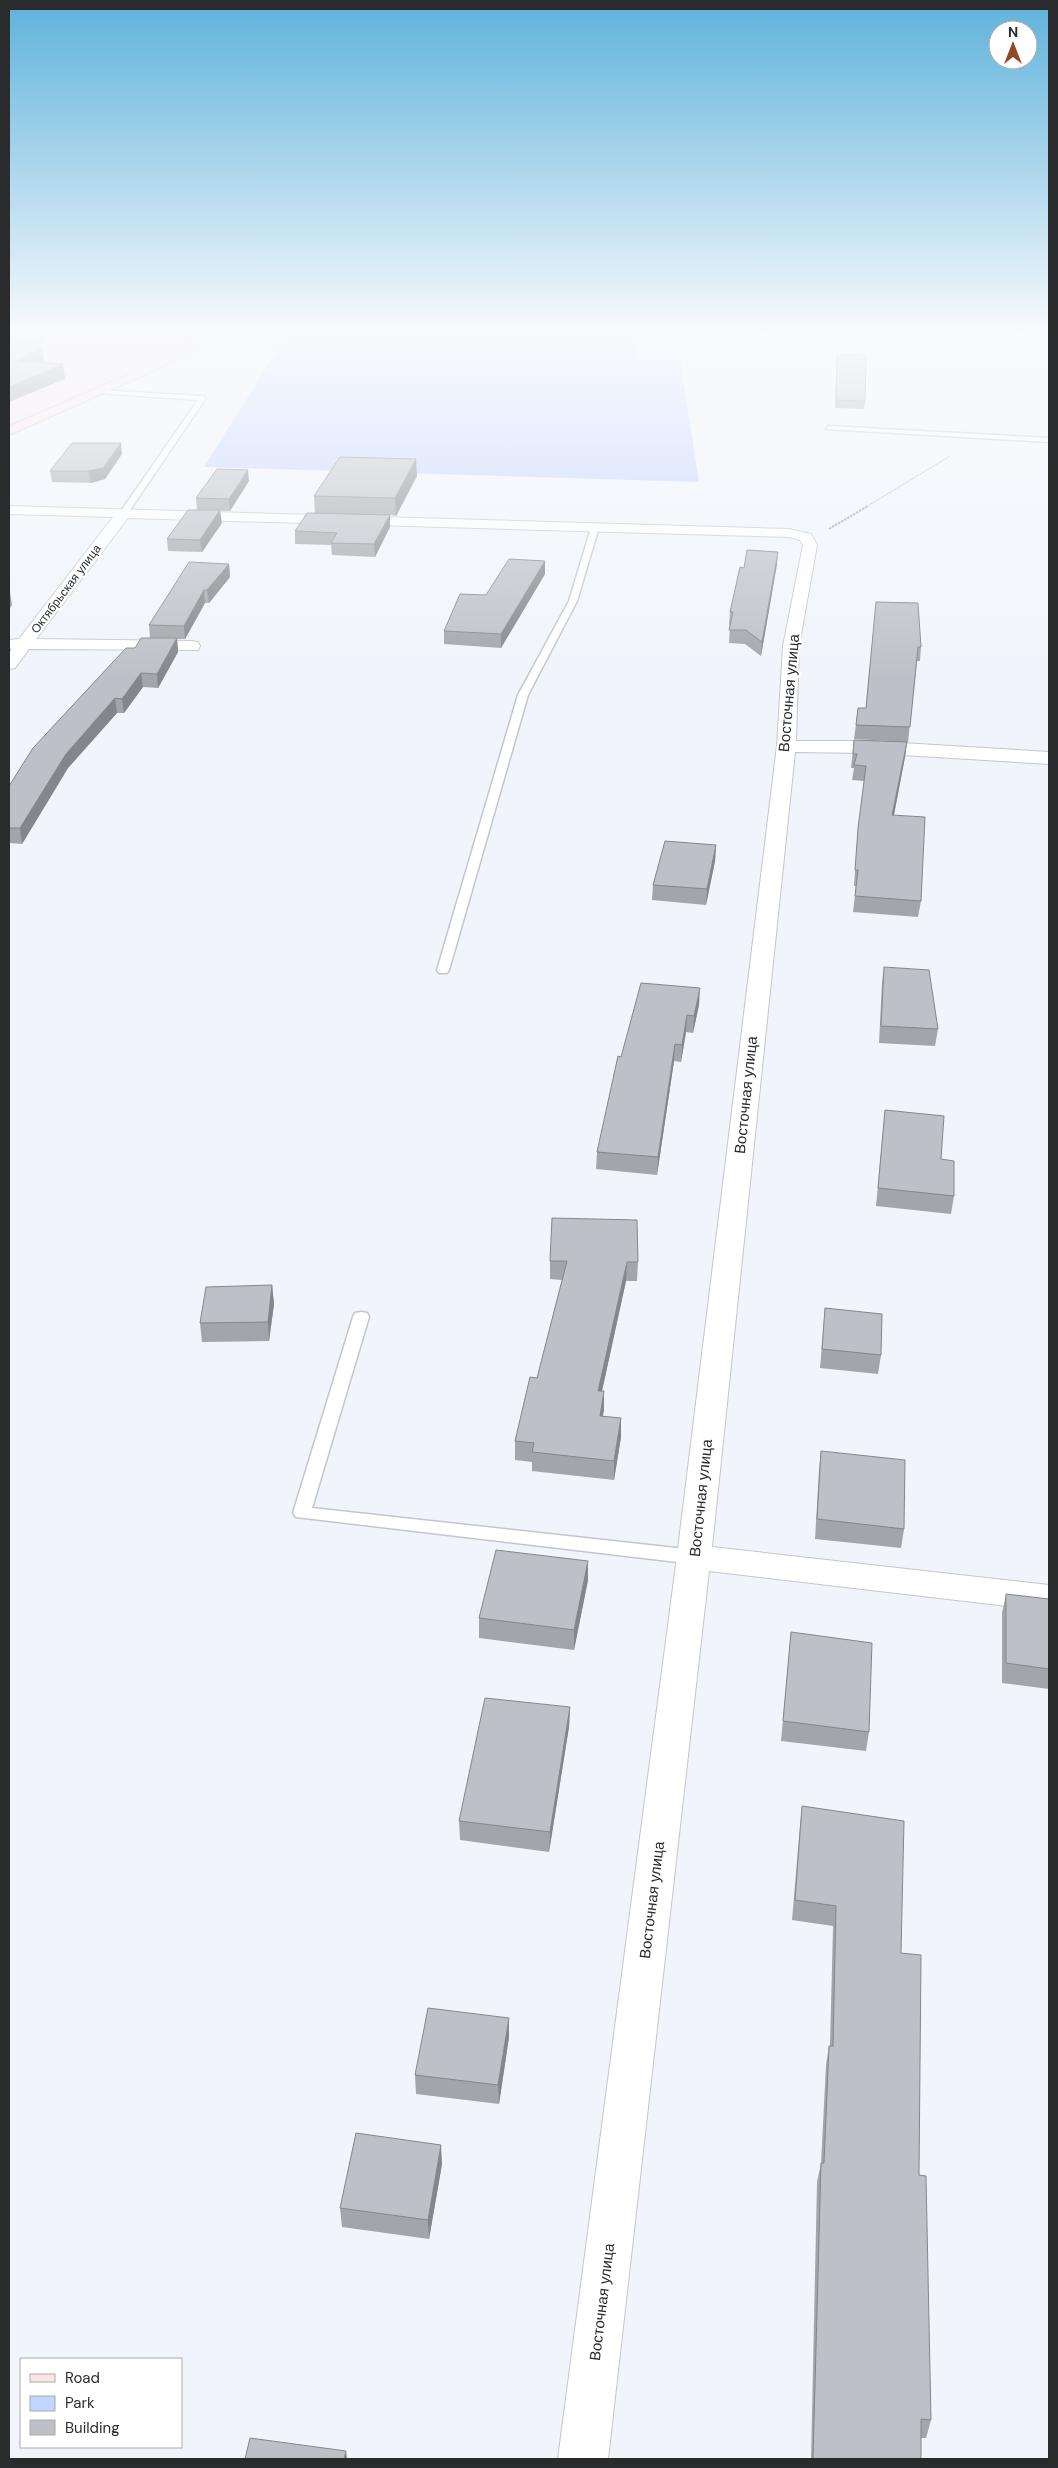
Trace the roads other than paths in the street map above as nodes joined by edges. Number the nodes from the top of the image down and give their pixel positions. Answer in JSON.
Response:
{"nodes":[{"id":1,"x":168,"y":448,"type":"edge"},
{"id":2,"x":9,"y":510,"type":"edge"},
{"id":3,"x":123,"y":514,"type":"junction"},
{"id":4,"x":595,"y":527,"type":"junction"},
{"id":5,"x":16,"y":644,"type":"edge"},
{"id":6,"x":192,"y":646,"type":"dead end"},
{"id":7,"x":9,"y":664,"type":"edge"},
{"id":8,"x":786,"y":746,"type":"junction"},
{"id":9,"x":1049,"y":758,"type":"edge"},
{"id":10,"x":443,"y":970,"type":"dead end"},
{"id":11,"x":361,"y":1317,"type":"dead end"},
{"id":12,"x":694,"y":1557,"type":"junction"},
{"id":13,"x":1049,"y":1598,"type":"edge"},
{"id":14,"x":583,"y":2459,"type":"edge"}],
"edges":[{"from":1,"to":3,"type":"lane"},
{"from":2,"to":3,"type":"street"},
{"from":3,"to":4,"type":"street"},
{"from":3,"to":5,"type":"street","name":"Октябрьская улица"},
{"from":4,"to":8,"type":"street","name":"Восточная улица"},
{"from":4,"to":10,"type":"lane"},
{"from":5,"to":6,"type":"street"},
{"from":5,"to":7,"type":"street","name":"Октябрьская улица"},
{"from":8,"to":9,"type":"street"},
{"from":8,"to":12,"type":"street","name":"Восточная улица"},
{"from":11,"to":12,"type":"lane"},
{"from":12,"to":13,"type":"street"},
{"from":12,"to":14,"type":"street","name":"Восточная улица"}]}
